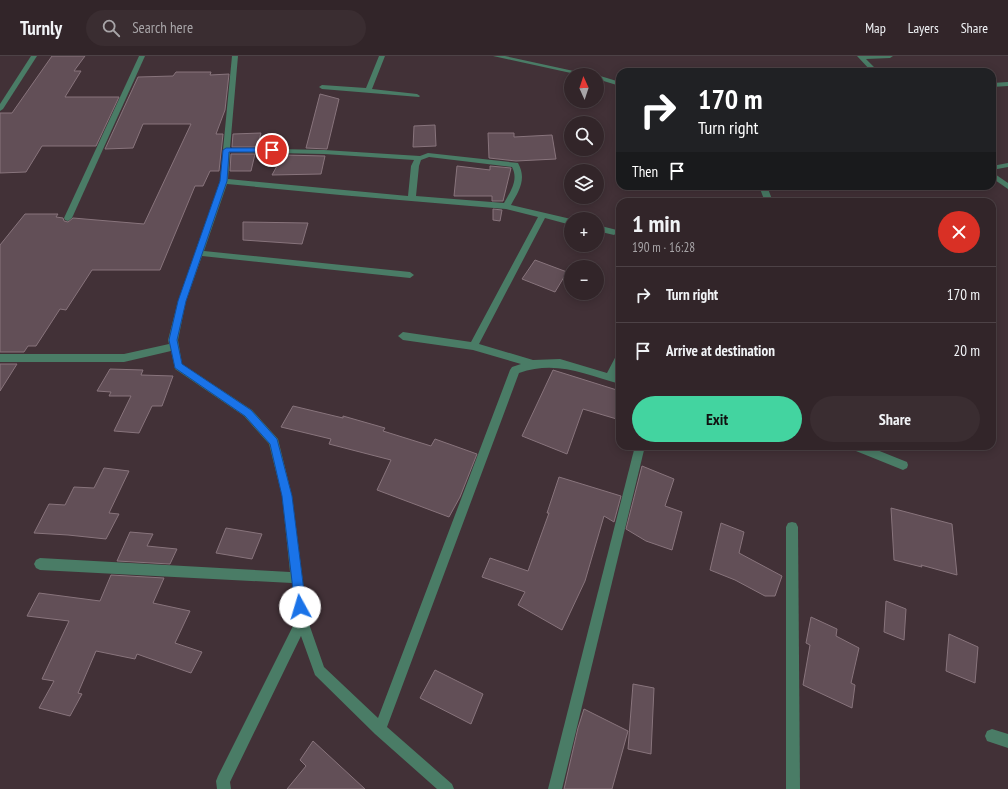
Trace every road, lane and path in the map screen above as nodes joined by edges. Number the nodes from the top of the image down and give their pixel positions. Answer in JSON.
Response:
{"nodes":[{"id":1,"x":34,"y":56,"type":"edge"},
{"id":2,"x":142,"y":56,"type":"edge"},
{"id":3,"x":235,"y":56,"type":"edge"},
{"id":4,"x":382,"y":56,"type":"edge"},
{"id":5,"x":496,"y":56,"type":"edge"},
{"id":6,"x":860,"y":56,"type":"edge"},
{"id":7,"x":890,"y":56,"type":"edge"},
{"id":8,"x":872,"y":68,"type":"edge"},
{"id":9,"x":564,"y":70,"type":"edge"},
{"id":10,"x":604,"y":79,"type":"edge"},
{"id":11,"x":616,"y":83,"type":"edge"},
{"id":12,"x":1008,"y":84,"type":"edge"},
{"id":13,"x":996,"y":85,"type":"edge"},
{"id":14,"x":322,"y":87,"type":"dead end"},
{"id":15,"x":368,"y":90,"type":"junction"},
{"id":16,"x":417,"y":96,"type":"dead end"},
{"id":17,"x":0,"y":109,"type":"edge"},
{"id":18,"x":226,"y":150,"type":"junction"},
{"id":19,"x":421,"y":158,"type":"junction"},
{"id":20,"x":1008,"y":165,"type":"edge"},
{"id":21,"x":996,"y":167,"type":"edge"},
{"id":22,"x":996,"y":177,"type":"edge"},
{"id":23,"x":224,"y":181,"type":"junction"},
{"id":24,"x":1008,"y":187,"type":"edge"},
{"id":25,"x":412,"y":199,"type":"junction"},
{"id":26,"x":506,"y":206,"type":"junction"},
{"id":27,"x":543,"y":215,"type":"junction"},
{"id":28,"x":68,"y":218,"type":"dead end"},
{"id":29,"x":564,"y":220,"type":"edge"},
{"id":30,"x":604,"y":230,"type":"edge"},
{"id":31,"x":614,"y":232,"type":"dead end"},
{"id":32,"x":199,"y":253,"type":"junction"},
{"id":33,"x":410,"y":275,"type":"dead end"},
{"id":34,"x":403,"y":336,"type":"dead end"},
{"id":35,"x":473,"y":346,"type":"junction"},
{"id":36,"x":174,"y":347,"type":"junction"},
{"id":37,"x":0,"y":358,"type":"edge"},
{"id":38,"x":533,"y":364,"type":"junction"},
{"id":39,"x":616,"y":365,"type":"edge"},
{"id":40,"x":610,"y":377,"type":"junction"},
{"id":41,"x":616,"y":379,"type":"edge"},
{"id":42,"x":639,"y":450,"type":"edge"},
{"id":43,"x":865,"y":450,"type":"edge"},
{"id":44,"x":903,"y":465,"type":"dead end"},
{"id":45,"x":792,"y":527,"type":"dead end"},
{"id":46,"x":40,"y":564,"type":"dead end"},
{"id":47,"x":298,"y":578,"type":"junction"},
{"id":48,"x":302,"y":621,"type":"junction"},
{"id":49,"x":380,"y":729,"type":"junction"},
{"id":50,"x":992,"y":736,"type":"dead end"},
{"id":51,"x":1008,"y":741,"type":"edge"},
{"id":52,"x":224,"y":789,"type":"edge"},
{"id":53,"x":447,"y":789,"type":"edge"},
{"id":54,"x":555,"y":789,"type":"edge"},
{"id":55,"x":793,"y":789,"type":"edge"}],
"edges":[{"from":1,"to":17,"type":"street"},
{"from":2,"to":28,"type":"street"},
{"from":3,"to":18,"type":"street"},
{"from":4,"to":15,"type":"street"},
{"from":5,"to":9,"type":"street"},
{"from":6,"to":7,"type":"street"},
{"from":6,"to":8,"type":"street"},
{"from":10,"to":11,"type":"street"},
{"from":12,"to":13,"type":"street"},
{"from":14,"to":15,"type":"street"},
{"from":15,"to":16,"type":"street"},
{"from":18,"to":19,"type":"street"},
{"from":18,"to":23,"type":"street"},
{"from":19,"to":25,"type":"street"},
{"from":19,"to":26,"type":"street"},
{"from":20,"to":21,"type":"street"},
{"from":22,"to":24,"type":"street"},
{"from":23,"to":25,"type":"street"},
{"from":23,"to":32,"type":"street"},
{"from":25,"to":26,"type":"street"},
{"from":26,"to":27,"type":"street"},
{"from":27,"to":29,"type":"street"},
{"from":27,"to":35,"type":"street"},
{"from":30,"to":31,"type":"street"},
{"from":32,"to":33,"type":"street"},
{"from":32,"to":36,"type":"street"},
{"from":34,"to":35,"type":"street"},
{"from":35,"to":38,"type":"street"},
{"from":36,"to":37,"type":"street"},
{"from":36,"to":47,"type":"street"},
{"from":38,"to":40,"type":"street"},
{"from":38,"to":49,"type":"street"},
{"from":39,"to":40,"type":"street"},
{"from":40,"to":41,"type":"street"},
{"from":42,"to":54,"type":"street"},
{"from":43,"to":44,"type":"street"},
{"from":45,"to":55,"type":"street"},
{"from":46,"to":47,"type":"street"},
{"from":47,"to":48,"type":"street"},
{"from":48,"to":49,"type":"street"},
{"from":48,"to":52,"type":"street"},
{"from":49,"to":53,"type":"street"},
{"from":50,"to":51,"type":"street"}]}
